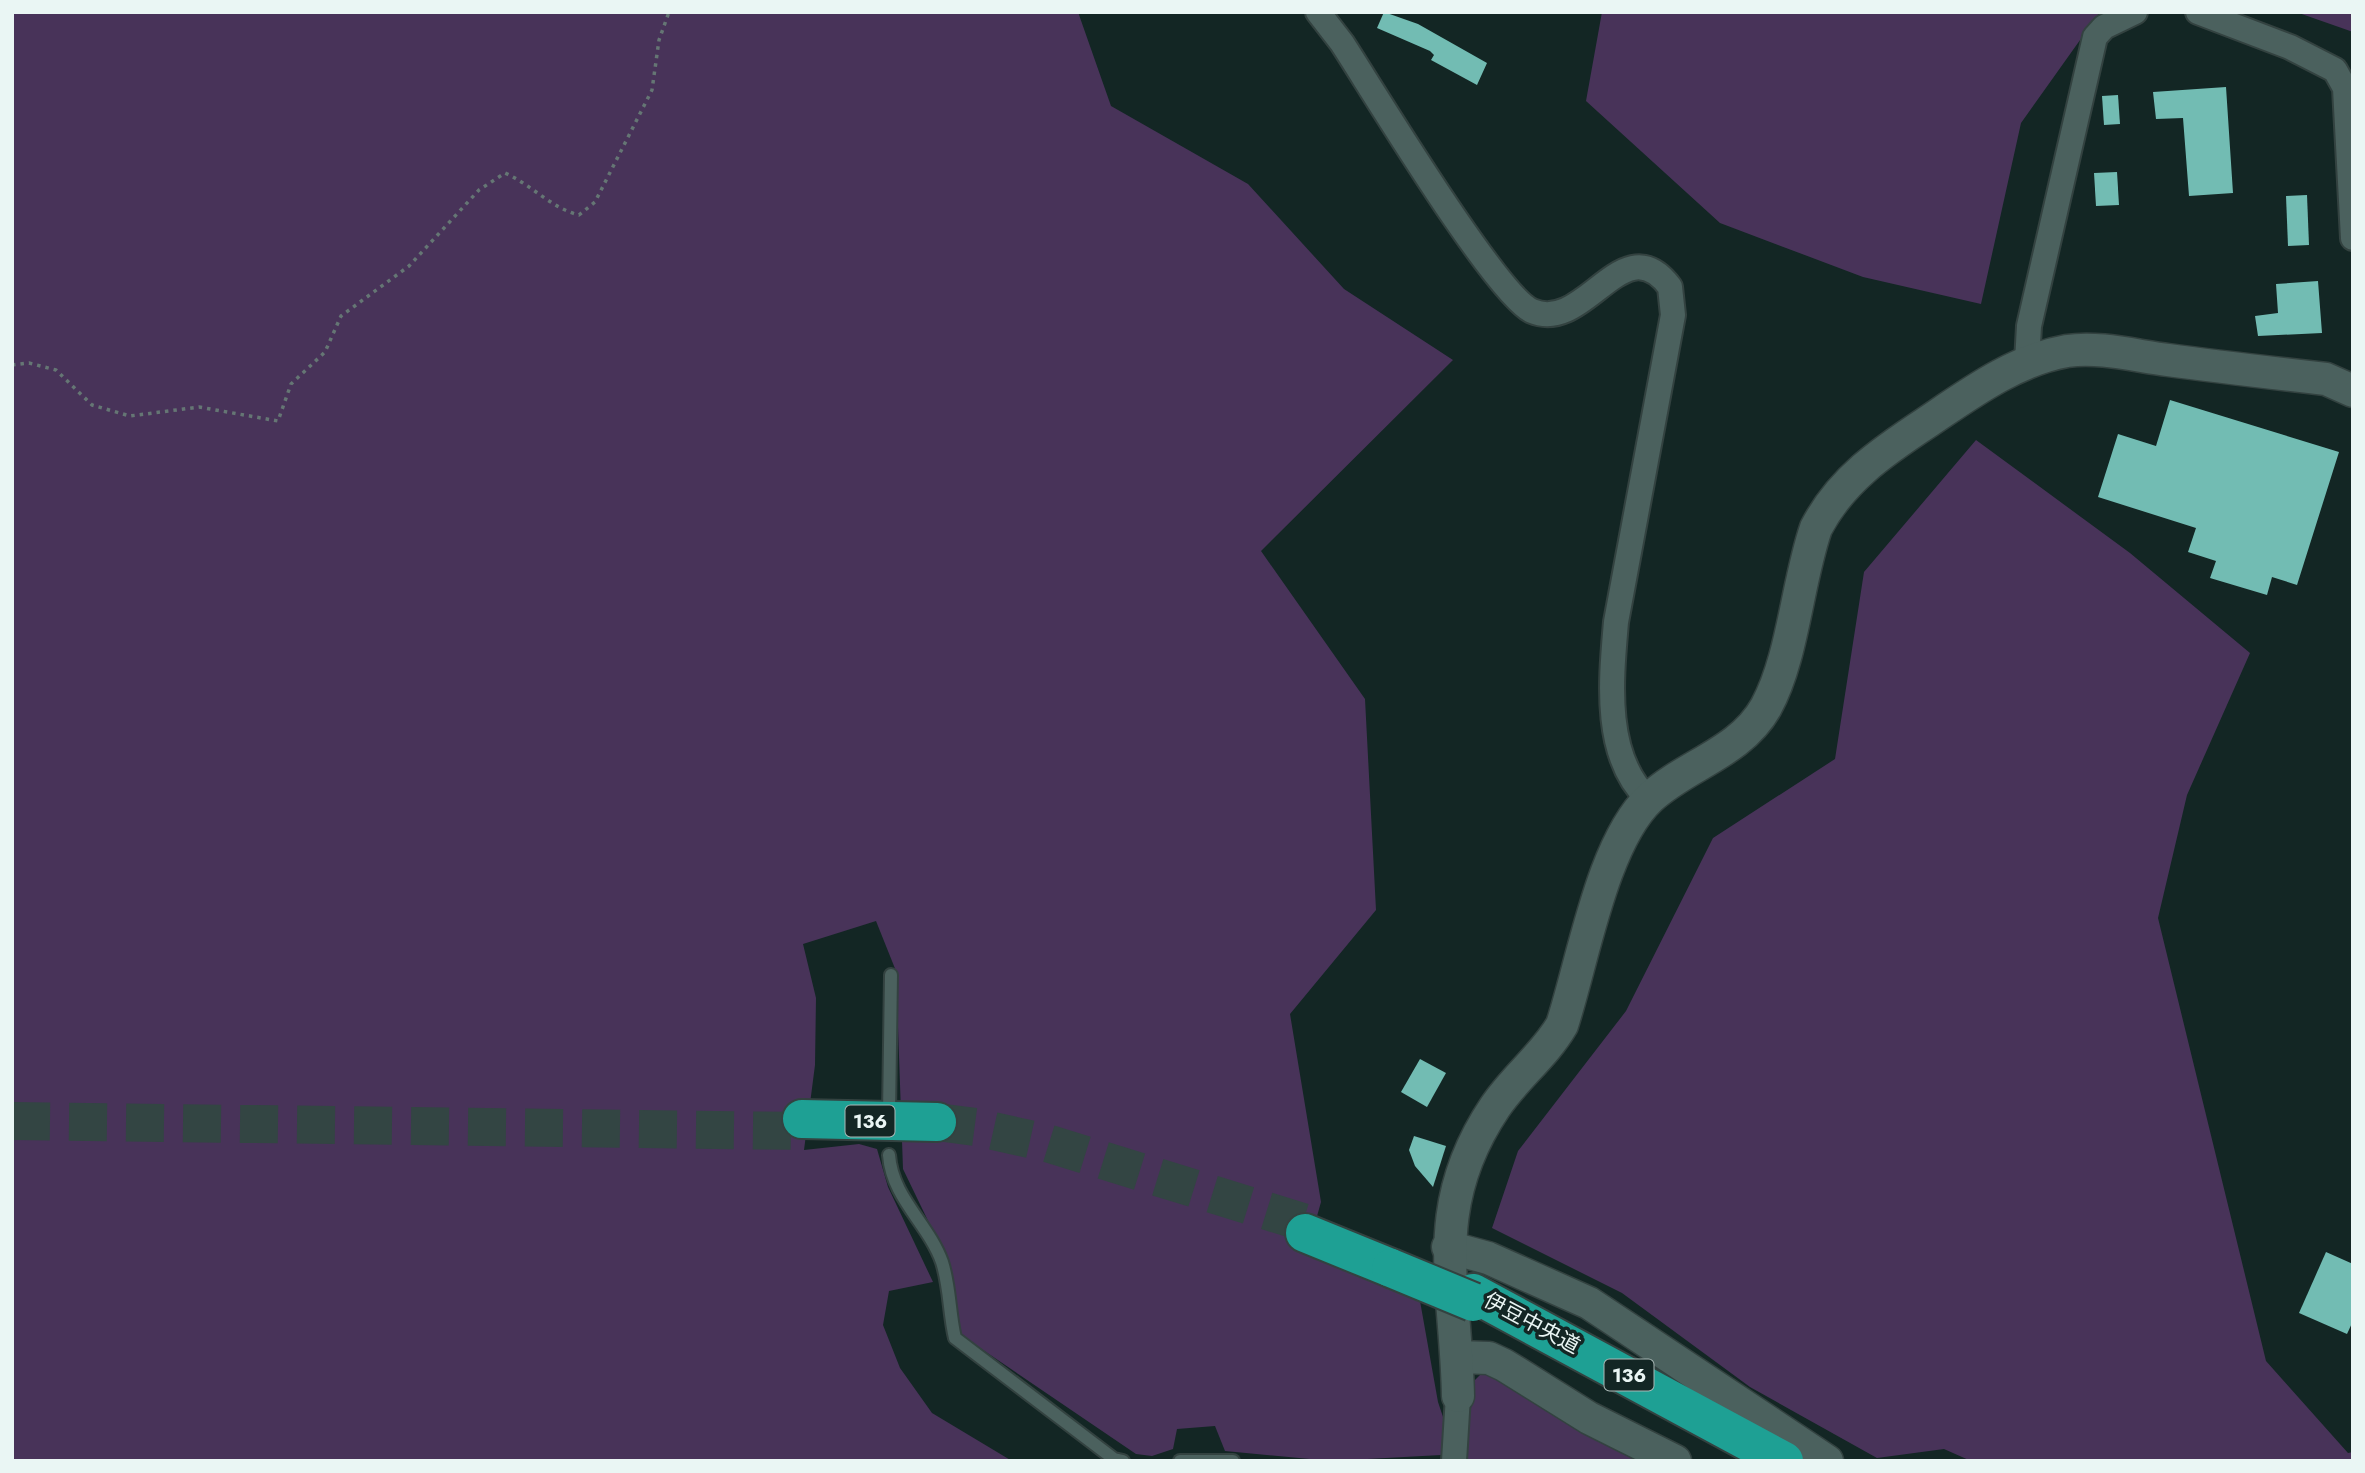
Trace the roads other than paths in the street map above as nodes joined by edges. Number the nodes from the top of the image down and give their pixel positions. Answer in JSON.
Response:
{"nodes":[{"id":1,"x":1318,"y":12,"type":"edge"},
{"id":2,"x":2135,"y":12,"type":"edge"},
{"id":3,"x":2198,"y":12,"type":"edge"},
{"id":4,"x":2353,"y":237,"type":"edge"},
{"id":5,"x":2027,"y":362,"type":"junction"},
{"id":6,"x":2352,"y":385,"type":"edge"},
{"id":7,"x":1648,"y":800,"type":"junction"},
{"id":8,"x":891,"y":975,"type":"dead end"},
{"id":9,"x":889,"y":1114,"type":"dead end"},
{"id":10,"x":802,"y":1125,"type":"tunnel mouth"},
{"id":11,"x":937,"y":1128,"type":"tunnel mouth"},
{"id":12,"x":889,"y":1155,"type":"dead end"},
{"id":13,"x":1307,"y":1229,"type":"tunnel mouth"},
{"id":14,"x":1448,"y":1247,"type":"junction"},
{"id":15,"x":1479,"y":1299,"type":"junction"},
{"id":16,"x":1457,"y":1357,"type":"junction"},
{"id":17,"x":1610,"y":1375,"type":"junction"},
{"id":18,"x":1458,"y":1396,"type":"joint"},
{"id":19,"x":1774,"y":1450,"type":"edge"},
{"id":20,"x":1123,"y":1461,"type":"edge"},
{"id":21,"x":1180,"y":1461,"type":"edge"},
{"id":22,"x":1233,"y":1461,"type":"edge"},
{"id":23,"x":1454,"y":1461,"type":"edge"},
{"id":24,"x":1675,"y":1461,"type":"edge"},
{"id":25,"x":1742,"y":1461,"type":"edge"},
{"id":26,"x":1828,"y":1461,"type":"edge"}],
"edges":[{"from":1,"to":7,"type":"street"},
{"from":2,"to":5,"type":"street"},
{"from":3,"to":4,"type":"street"},
{"from":5,"to":6,"type":"street"},
{"from":5,"to":7,"type":"street"},
{"from":7,"to":14,"type":"street"},
{"from":8,"to":9,"type":"lane"},
{"from":10,"to":11,"type":"highway","number":"136"},
{"from":12,"to":20,"type":"lane"},
{"from":13,"to":15,"type":"highway","name":"伊豆中央道","number":"136","bridge":true},
{"from":14,"to":16,"type":"street"},
{"from":14,"to":19,"type":"street"},
{"from":15,"to":17,"type":"highway","name":"伊豆中央道","number":"136"},
{"from":15,"to":19,"type":"highway"},
{"from":16,"to":18,"type":"street"},
{"from":16,"to":24,"type":"street"},
{"from":17,"to":19,"type":"highway","name":"伊豆中央道","number":"136"},
{"from":17,"to":25,"type":"highway"},
{"from":18,"to":23,"type":"street"},
{"from":19,"to":26,"type":"street"},
{"from":21,"to":22,"type":"lane"}]}
